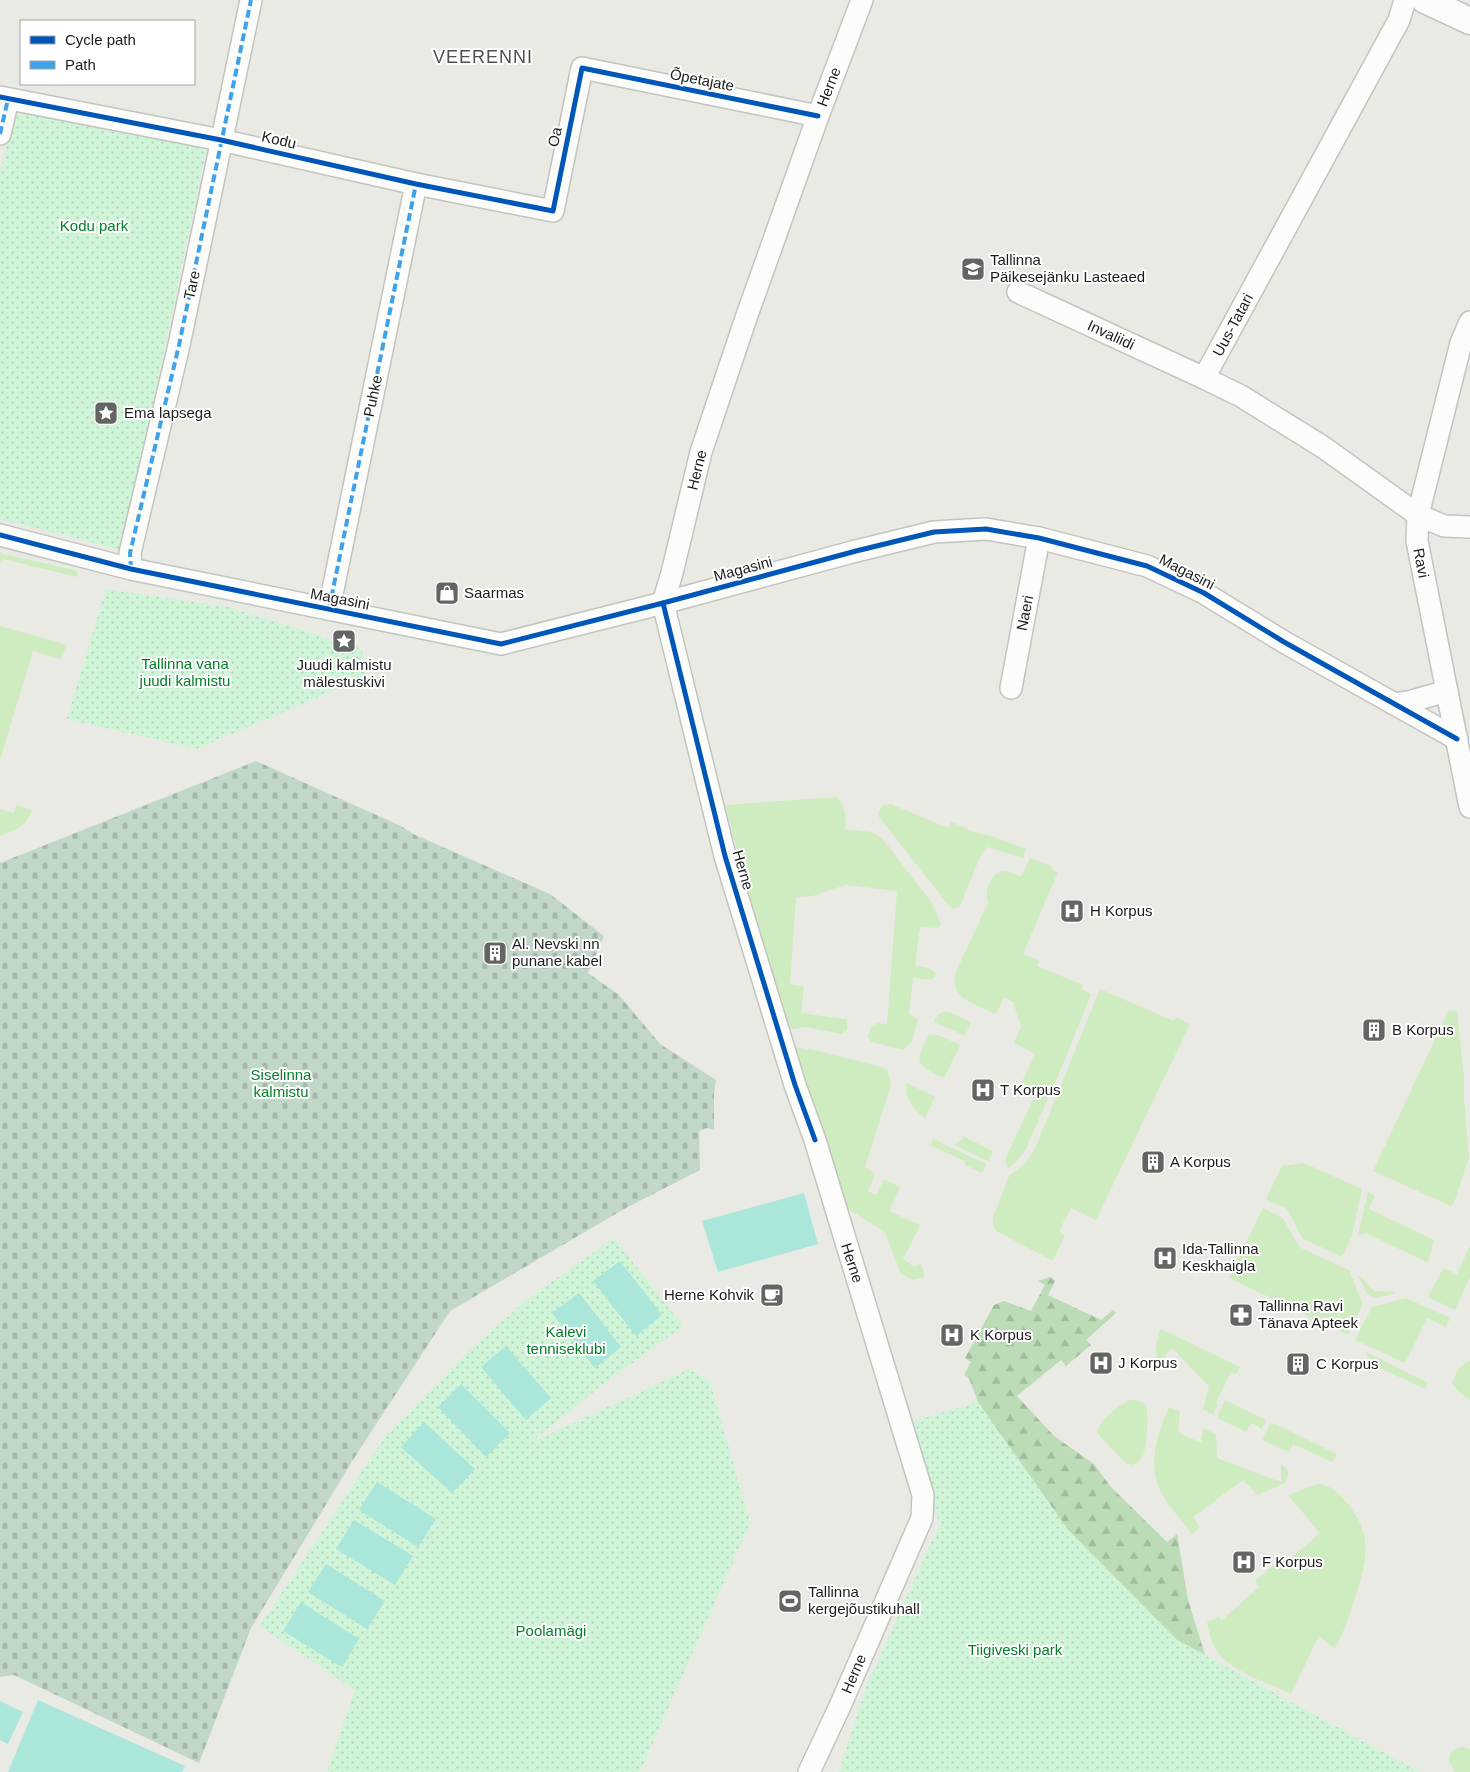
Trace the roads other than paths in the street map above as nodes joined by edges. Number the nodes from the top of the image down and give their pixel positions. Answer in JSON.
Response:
{"nodes":[{"id":1,"x":251,"y":0,"type":"edge"},
{"id":2,"x":862,"y":0,"type":"edge"},
{"id":3,"x":1405,"y":0,"type":"edge"},
{"id":4,"x":1425,"y":0,"type":"edge"},
{"id":5,"x":1466,"y":13,"type":"edge"},
{"id":6,"x":582,"y":68,"type":"joint"},
{"id":7,"x":4,"y":98,"type":"edge"},
{"id":8,"x":818,"y":116,"type":"junction"},
{"id":9,"x":0,"y":134,"type":"edge"},
{"id":10,"x":221,"y":140,"type":"junction"},
{"id":11,"x":416,"y":184,"type":"junction"},
{"id":12,"x":553,"y":211,"type":"joint"},
{"id":13,"x":1018,"y":292,"type":"dead end"},
{"id":14,"x":1470,"y":322,"type":"edge"},
{"id":15,"x":1204,"y":378,"type":"junction"},
{"id":16,"x":1418,"y":515,"type":"junction"},
{"id":17,"x":1470,"y":527,"type":"edge"},
{"id":18,"x":0,"y":535,"type":"edge"},
{"id":19,"x":1039,"y":538,"type":"junction"},
{"id":20,"x":131,"y":569,"type":"junction"},
{"id":21,"x":663,"y":603,"type":"junction"},
{"id":22,"x":329,"y":609,"type":"junction"},
{"id":23,"x":1011,"y":688,"type":"dead end"},
{"id":24,"x":1447,"y":691,"type":"junction"},
{"id":25,"x":1394,"y":704,"type":"junction"},
{"id":26,"x":1457,"y":739,"type":"junction"},
{"id":27,"x":1470,"y":807,"type":"edge"},
{"id":28,"x":809,"y":1772,"type":"edge"}],
"edges":[{"from":1,"to":10,"type":"street","name":"Tare"},
{"from":2,"to":8,"type":"street","name":"Herne"},
{"from":3,"to":15,"type":"street","name":"Uus-Tatari"},
{"from":4,"to":5,"type":"street"},
{"from":6,"to":8,"type":"street","name":"Õpetajate"},
{"from":6,"to":12,"type":"street","name":"Oa"},
{"from":7,"to":9,"type":"street"},
{"from":7,"to":10,"type":"street","name":"Kodu"},
{"from":8,"to":21,"type":"street","name":"Herne"},
{"from":10,"to":11,"type":"street","name":"Kodu"},
{"from":10,"to":20,"type":"street","name":"Tare"},
{"from":11,"to":12,"type":"street","name":"Kodu"},
{"from":11,"to":22,"type":"street","name":"Puhke"},
{"from":13,"to":15,"type":"street","name":"Invaliidi"},
{"from":14,"to":16,"type":"street","name":"Ravi"},
{"from":15,"to":16,"type":"street"},
{"from":16,"to":17,"type":"street"},
{"from":16,"to":24,"type":"street","name":"Ravi"},
{"from":18,"to":20,"type":"street","name":"Magasini"},
{"from":19,"to":21,"type":"street","name":"Magasini"},
{"from":19,"to":23,"type":"street","name":"Naeri"},
{"from":19,"to":25,"type":"street","name":"Magasini"},
{"from":20,"to":22,"type":"street","name":"Magasini"},
{"from":21,"to":22,"type":"street","name":"Magasini"},
{"from":21,"to":28,"type":"street","name":"Herne"},
{"from":24,"to":25,"type":"street"},
{"from":24,"to":26,"type":"street","name":"Ravi"},
{"from":25,"to":26,"type":"street","name":"Magasini"},
{"from":26,"to":27,"type":"street","name":"Ravi"}]}
